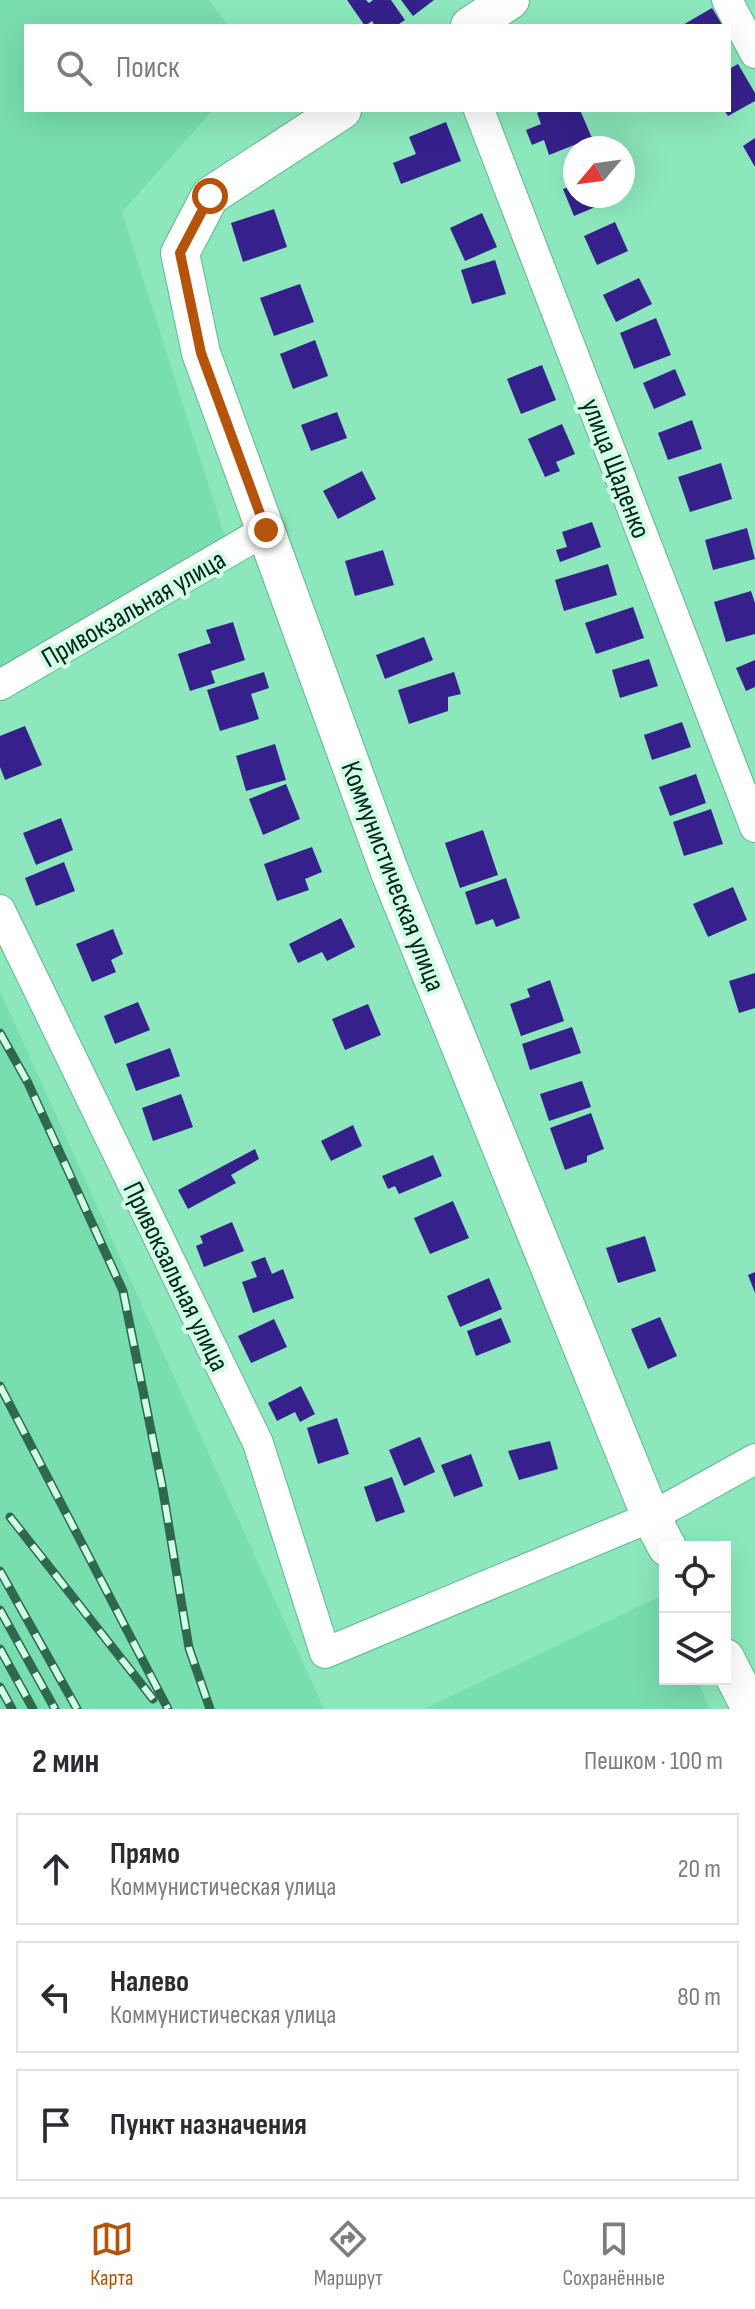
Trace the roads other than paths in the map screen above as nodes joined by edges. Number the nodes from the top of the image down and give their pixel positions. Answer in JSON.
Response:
{"nodes":[{"id":1,"x":510,"y":0,"type":"edge"},
{"id":2,"x":727,"y":0,"type":"edge"},
{"id":3,"x":473,"y":24,"type":"edge"},
{"id":4,"x":755,"y":53,"type":"edge"},
{"id":5,"x":339,"y":112,"type":"edge"},
{"id":6,"x":480,"y":112,"type":"edge"},
{"id":7,"x":266,"y":530,"type":"junction"},
{"id":8,"x":0,"y":685,"type":"edge"},
{"id":9,"x":755,"y":827,"type":"edge"},
{"id":10,"x":0,"y":910,"type":"edge"},
{"id":11,"x":755,"y":1459,"type":"edge"},
{"id":12,"x":659,"y":1532,"type":"edge"},
{"id":13,"x":731,"y":1670,"type":"edge"},
{"id":14,"x":751,"y":1709,"type":"edge"}],
"edges":[{"from":1,"to":3,"type":"street"},
{"from":2,"to":4,"type":"street"},
{"from":5,"to":7,"type":"street","name":"Коммунистическая улица"},
{"from":6,"to":9,"type":"street","name":"улица Щаденко"},
{"from":7,"to":8,"type":"street","name":"Привокзальная улица"},
{"from":7,"to":12,"type":"street","name":"Коммунистическая улица"},
{"from":10,"to":12,"type":"street","name":"Привокзальная улица"},
{"from":11,"to":12,"type":"street"},
{"from":13,"to":14,"type":"street"}]}
